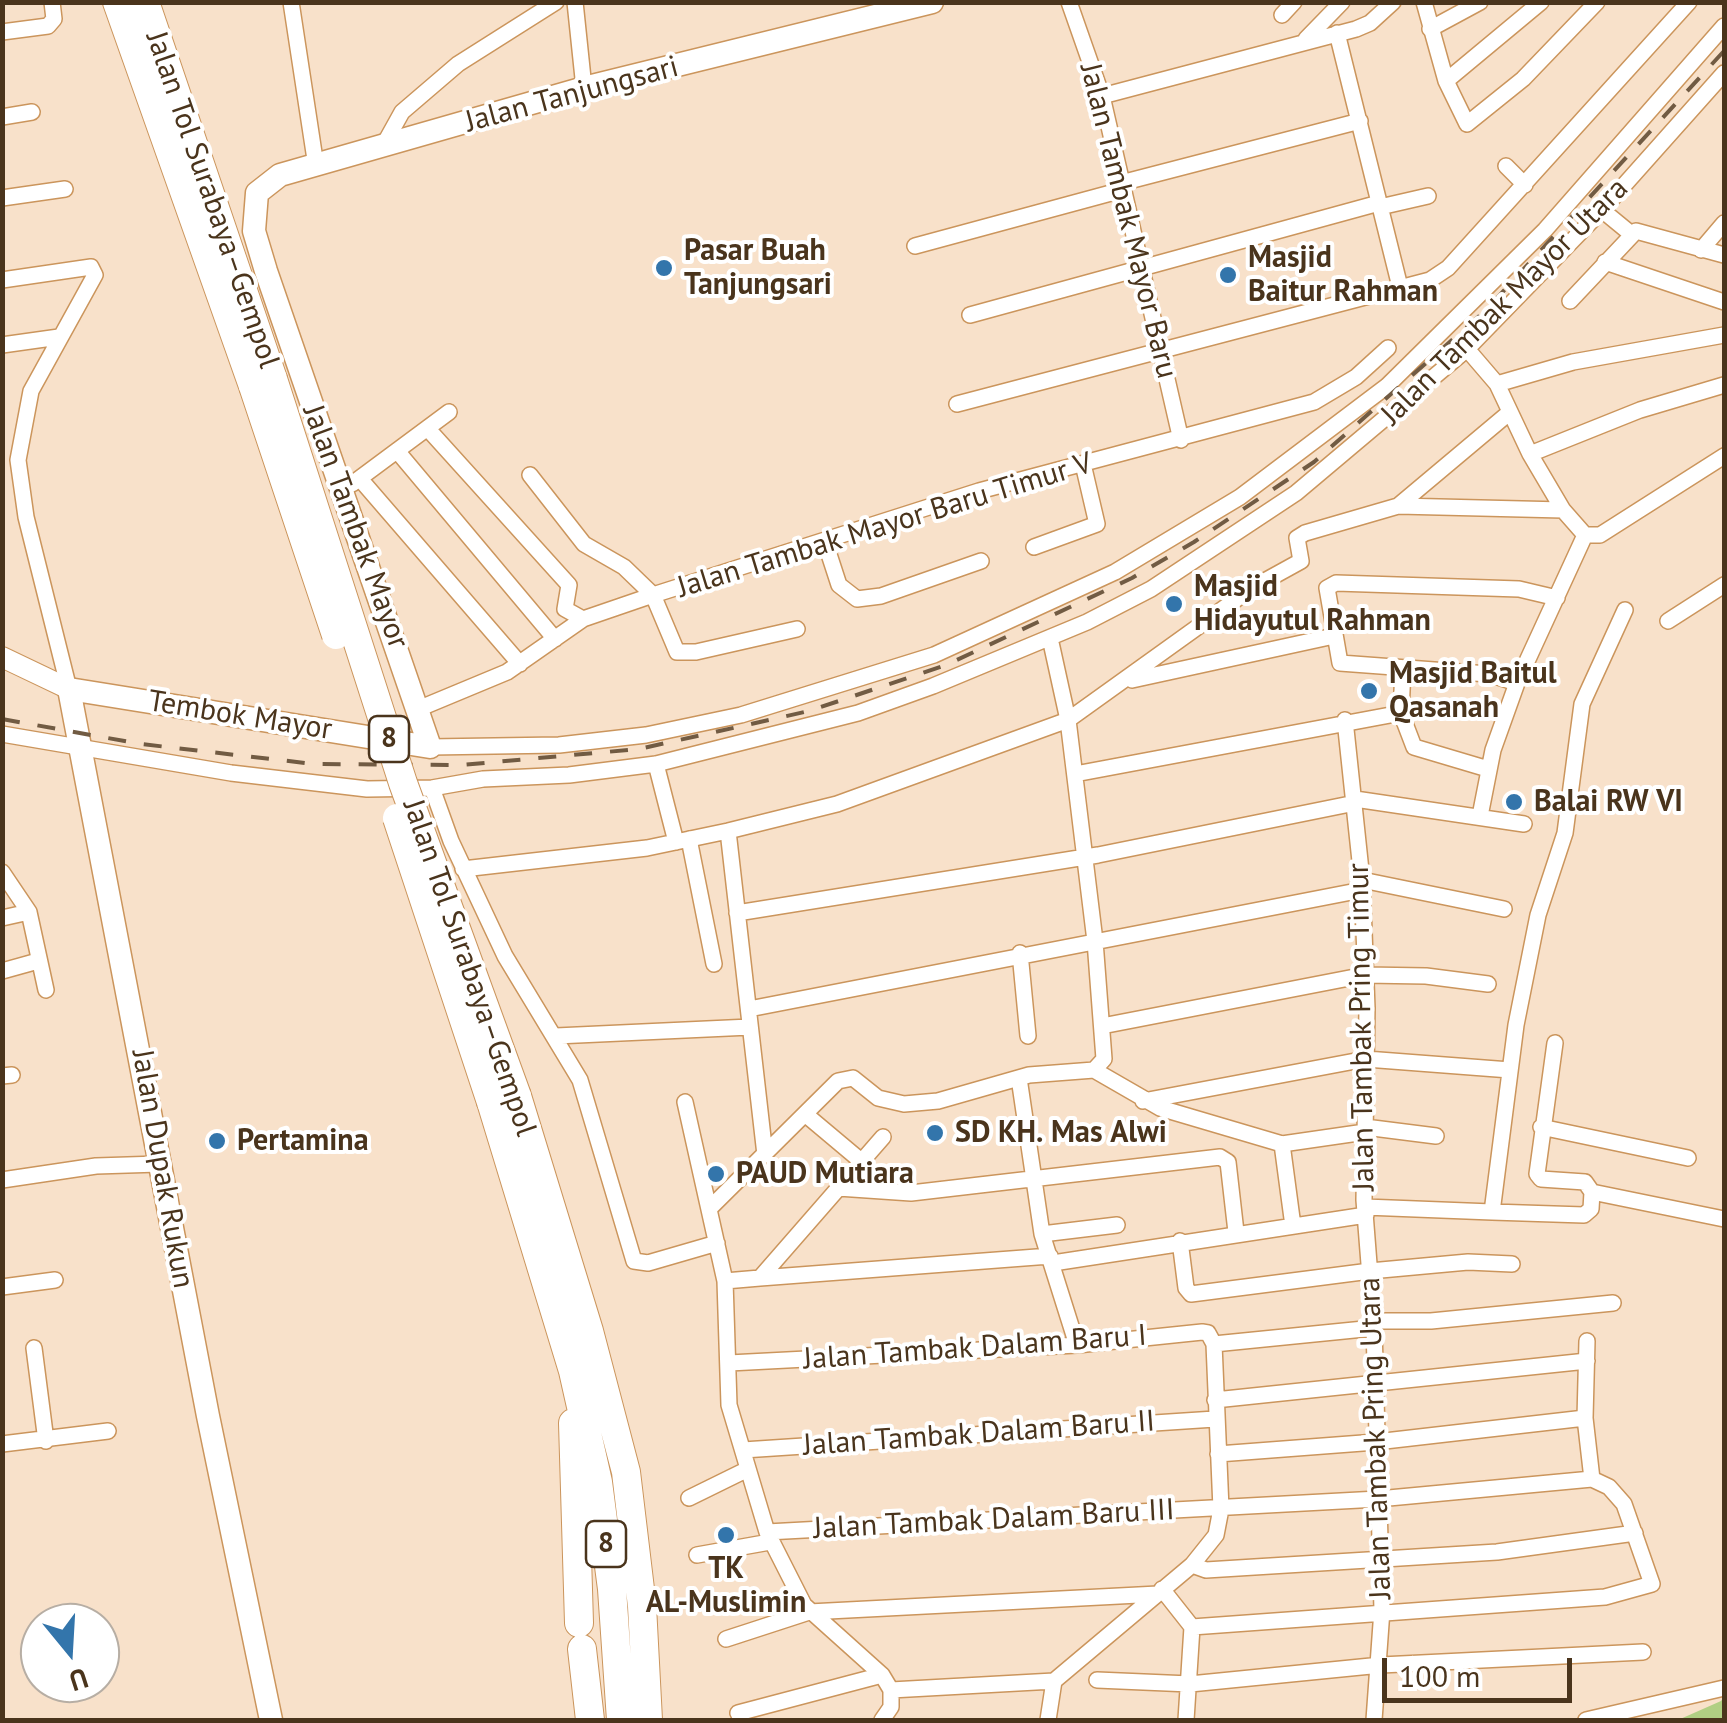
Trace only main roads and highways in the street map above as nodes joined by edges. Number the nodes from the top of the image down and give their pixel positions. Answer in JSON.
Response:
{"nodes":[{"id":1,"x":118,"y":2,"type":"edge"},
{"id":2,"x":145,"y":2,"type":"edge"},
{"id":3,"x":932,"y":2,"type":"edge"},
{"id":4,"x":254,"y":231,"type":"joint"},
{"id":5,"x":263,"y":382,"type":"junction"},
{"id":6,"x":69,"y":689,"type":"joint"},
{"id":7,"x":430,"y":748,"type":"joint"},
{"id":8,"x":504,"y":1099,"type":"junction"},
{"id":9,"x":573,"y":1371,"type":"junction"},
{"id":10,"x":626,"y":1472,"type":"junction"},
{"id":11,"x":271,"y":1720,"type":"edge"},
{"id":12,"x":590,"y":1720,"type":"edge"},
{"id":13,"x":622,"y":1720,"type":"edge"},
{"id":14,"x":648,"y":1720,"type":"edge"},
{"id":15,"x":667,"y":1720,"type":"edge"}],
"edges":[{"from":1,"to":5,"type":"highway","name":"Jalan Tol Surabaya–Gempol","number":"8"},
{"from":2,"to":5,"type":"highway","name":"Jalan Tol Surabaya–Gempol","number":"8"},
{"from":3,"to":4,"type":"main road","name":"Jalan Tanjungsari"},
{"from":4,"to":7,"type":"main road","name":"Jalan Tambak Mayor"},
{"from":5,"to":8,"type":"highway","name":"Jalan Tol Surabaya–Gempol","number":"8","bridge":true},
{"from":6,"to":7,"type":"main road","name":"Tembok Mayor"},
{"from":6,"to":11,"type":"main road","name":"Jalan Dupak Rukun"},
{"from":8,"to":9,"type":"highway","name":"Jalan Tol Surabaya–Gempol","number":"8"},
{"from":8,"to":10,"type":"highway","name":"Jalan Tol Surabaya–Gempol","number":"8"},
{"from":9,"to":12,"type":"highway"},
{"from":9,"to":13,"type":"highway","name":"Jalan Tol Surabaya–Gempol","number":"8"},
{"from":10,"to":14,"type":"highway","name":"Jalan Tol Surabaya–Gempol","number":"8"},
{"from":10,"to":15,"type":"highway"}]}
